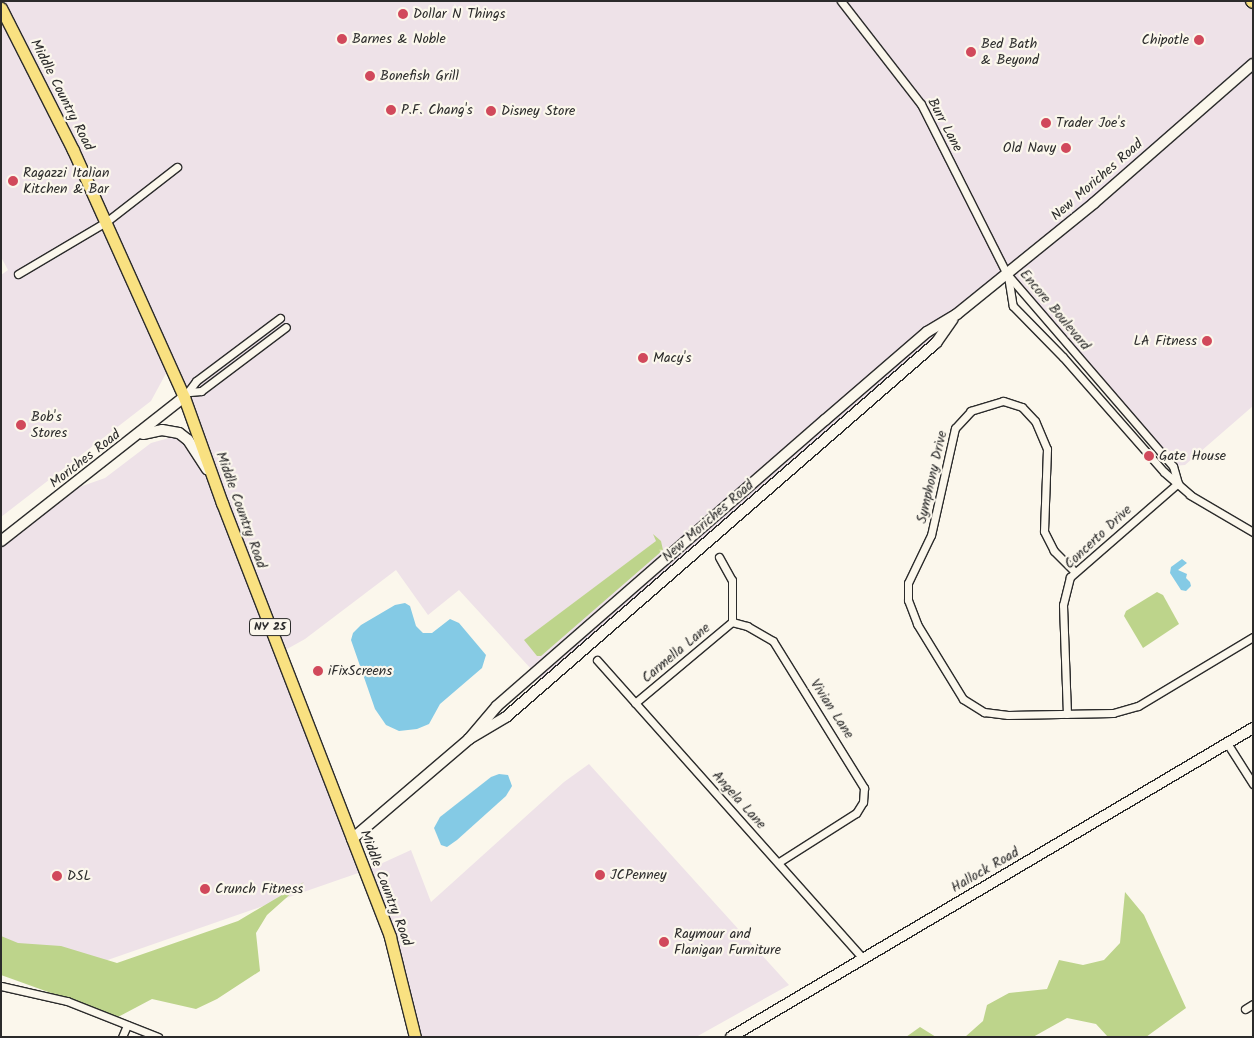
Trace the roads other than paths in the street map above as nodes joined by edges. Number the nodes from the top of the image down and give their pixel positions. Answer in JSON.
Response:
{"nodes":[{"id":1,"x":841,"y":1,"type":"edge"},
{"id":2,"x":1,"y":8,"type":"edge"},
{"id":3,"x":1253,"y":64,"type":"edge"},
{"id":4,"x":177,"y":167,"type":"dead end"},
{"id":5,"x":106,"y":222,"type":"junction"},
{"id":6,"x":18,"y":274,"type":"dead end"},
{"id":7,"x":1008,"y":274,"type":"junction"},
{"id":8,"x":957,"y":314,"type":"junction"},
{"id":9,"x":280,"y":318,"type":"dead end"},
{"id":10,"x":286,"y":327,"type":"dead end"},
{"id":11,"x":187,"y":394,"type":"junction"},
{"id":12,"x":137,"y":436,"type":"junction"},
{"id":13,"x":213,"y":478,"type":"junction"},
{"id":14,"x":1178,"y":482,"type":"junction"},
{"id":15,"x":1253,"y":532,"type":"edge"},
{"id":16,"x":1,"y":541,"type":"edge"},
{"id":17,"x":719,"y":557,"type":"dead end"},
{"id":18,"x":1075,"y":572,"type":"junction"},
{"id":19,"x":732,"y":622,"type":"junction"},
{"id":20,"x":1253,"y":638,"type":"edge"},
{"id":21,"x":597,"y":660,"type":"dead end"},
{"id":22,"x":635,"y":703,"type":"junction"},
{"id":23,"x":1068,"y":714,"type":"junction"},
{"id":24,"x":1253,"y":728,"type":"edge"},
{"id":25,"x":469,"y":739,"type":"junction"},
{"id":26,"x":1227,"y":743,"type":"junction"},
{"id":27,"x":1253,"y":784,"type":"edge"},
{"id":28,"x":352,"y":839,"type":"junction"},
{"id":29,"x":779,"y":862,"type":"junction"},
{"id":30,"x":862,"y":957,"type":"junction"},
{"id":31,"x":1,"y":986,"type":"edge"},
{"id":32,"x":1253,"y":1004,"type":"edge"},
{"id":33,"x":1245,"y":1009,"type":"dead end"},
{"id":34,"x":128,"y":1025,"type":"junction"},
{"id":35,"x":122,"y":1037,"type":"edge"},
{"id":36,"x":158,"y":1037,"type":"edge"},
{"id":37,"x":416,"y":1037,"type":"edge"},
{"id":38,"x":731,"y":1037,"type":"edge"}],
"edges":[{"from":1,"to":7,"type":"street","name":"Burr Lane"},
{"from":2,"to":5,"type":"main road","name":"Middle Country Road","number":"NY 25"},
{"from":3,"to":7,"type":"main road","name":"New Moriches Road"},
{"from":4,"to":5,"type":"street"},
{"from":5,"to":6,"type":"street"},
{"from":5,"to":11,"type":"main road","name":"Middle Country Road","number":"NY 25"},
{"from":7,"to":8,"type":"main road","name":"New Moriches Road"},
{"from":7,"to":14,"type":"street","name":"Encore Boulevard"},
{"from":7,"to":14,"type":"street","name":"Encore Boulevard"},
{"from":8,"to":25,"type":"main road","name":"New Moriches Road"},
{"from":8,"to":25,"type":"main road","name":"New Moriches Road"},
{"from":9,"to":11,"type":"street"},
{"from":10,"to":11,"type":"street"},
{"from":11,"to":12,"type":"main road","name":"Moriches Road"},
{"from":11,"to":13,"type":"main road","name":"Middle Country Road","number":"NY 25"},
{"from":12,"to":13,"type":"main road"},
{"from":12,"to":16,"type":"main road","name":"Moriches Road"},
{"from":13,"to":28,"type":"main road","name":"Middle Country Road","number":"NY 25"},
{"from":14,"to":15,"type":"street","name":"Encore Boulevard"},
{"from":14,"to":18,"type":"street","name":"Concerto Drive"},
{"from":17,"to":19,"type":"street"},
{"from":18,"to":23,"type":"street","name":"Concerto Drive"},
{"from":18,"to":23,"type":"street","name":"Symphony Drive"},
{"from":19,"to":22,"type":"street","name":"Carmella Lane"},
{"from":19,"to":29,"type":"street","name":"Vivian Lane"},
{"from":20,"to":23,"type":"street","name":"Symphony Drive"},
{"from":21,"to":22,"type":"street","name":"Angela Lane"},
{"from":22,"to":29,"type":"street","name":"Angela Lane"},
{"from":24,"to":26,"type":"main road","name":"Hallock Road"},
{"from":25,"to":28,"type":"main road","name":"New Moriches Road"},
{"from":26,"to":27,"type":"street"},
{"from":26,"to":30,"type":"main road","name":"Hallock Road"},
{"from":28,"to":37,"type":"main road","name":"Middle Country Road","number":"NY 25"},
{"from":29,"to":30,"type":"street","name":"Angela Lane"},
{"from":30,"to":38,"type":"main road","name":"Hallock Road"},
{"from":31,"to":34,"type":"street"},
{"from":32,"to":33,"type":"street"},
{"from":34,"to":35,"type":"street"},
{"from":34,"to":36,"type":"street"}]}
